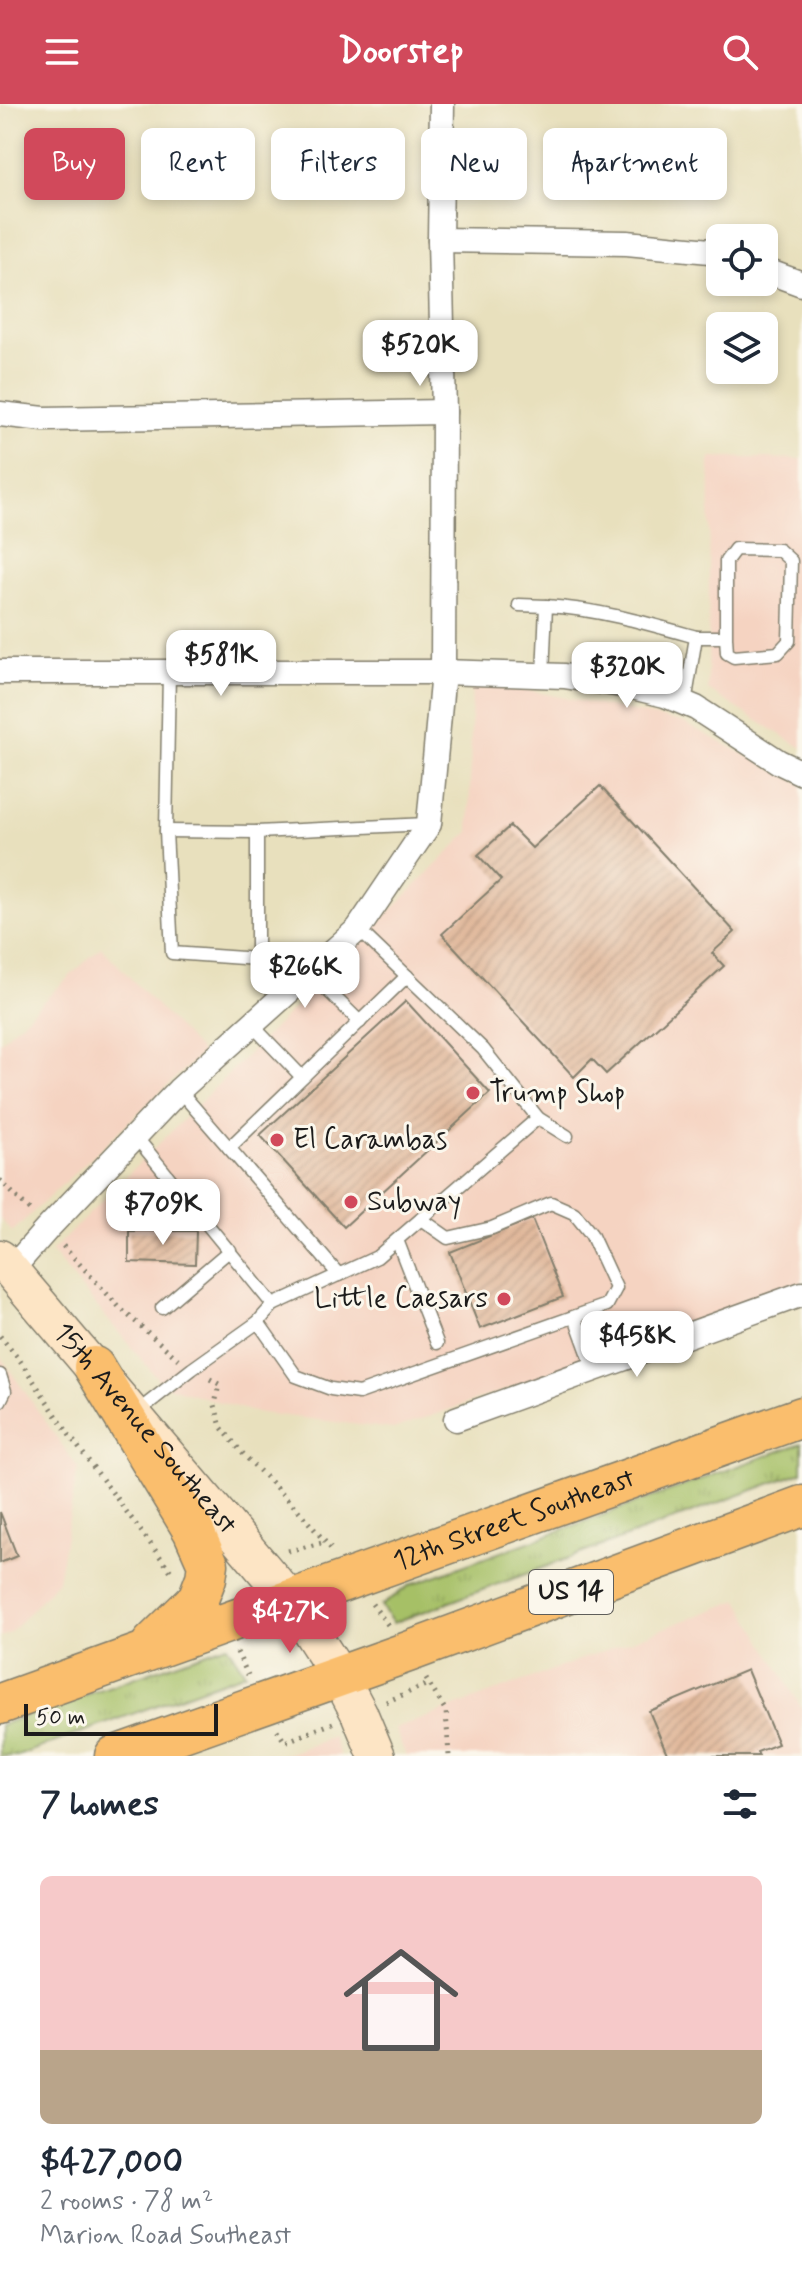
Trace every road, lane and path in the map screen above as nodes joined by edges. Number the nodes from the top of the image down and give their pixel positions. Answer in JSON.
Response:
{"nodes":[{"id":1,"x":442,"y":104,"type":"edge"},
{"id":2,"x":440,"y":240,"type":"junction"},
{"id":3,"x":706,"y":251,"type":"edge"},
{"id":4,"x":778,"y":275,"type":"edge"},
{"id":5,"x":802,"y":284,"type":"edge"},
{"id":6,"x":444,"y":412,"type":"junction"},
{"id":7,"x":0,"y":414,"type":"edge"},
{"id":8,"x":519,"y":605,"type":"dead end"},
{"id":9,"x":546,"y":606,"type":"junction"},
{"id":10,"x":696,"y":637,"type":"junction"},
{"id":11,"x":726,"y":637,"type":"junction"},
{"id":12,"x":0,"y":672,"type":"edge"},
{"id":13,"x":443,"y":672,"type":"junction"},
{"id":14,"x":169,"y":673,"type":"junction"},
{"id":15,"x":543,"y":675,"type":"junction"},
{"id":16,"x":685,"y":703,"type":"junction"},
{"id":17,"x":802,"y":773,"type":"edge"},
{"id":18,"x":429,"y":824,"type":"junction"},
{"id":19,"x":166,"y":831,"type":"junction"},
{"id":20,"x":257,"y":832,"type":"junction"},
{"id":21,"x":358,"y":929,"type":"junction"},
{"id":22,"x":310,"y":973,"type":"junction"},
{"id":23,"x":407,"y":976,"type":"junction"},
{"id":24,"x":360,"y":1022,"type":"junction"},
{"id":25,"x":252,"y":1025,"type":"junction"},
{"id":26,"x":302,"y":1077,"type":"junction"},
{"id":27,"x":179,"y":1090,"type":"junction"},
{"id":28,"x":538,"y":1118,"type":"junction"},
{"id":29,"x":567,"y":1136,"type":"dead end"},
{"id":30,"x":136,"y":1137,"type":"junction"},
{"id":31,"x":229,"y":1148,"type":"junction"},
{"id":32,"x":0,"y":1180,"type":"edge"},
{"id":33,"x":421,"y":1219,"type":"junction"},
{"id":34,"x":47,"y":1229,"type":"junction"},
{"id":35,"x":397,"y":1240,"type":"junction"},
{"id":36,"x":230,"y":1250,"type":"junction"},
{"id":37,"x":6,"y":1264,"type":"edge"},
{"id":38,"x":339,"y":1275,"type":"junction"},
{"id":39,"x":802,"y":1294,"type":"edge"},
{"id":40,"x":273,"y":1305,"type":"junction"},
{"id":41,"x":162,"y":1308,"type":"dead end"},
{"id":42,"x":575,"y":1317,"type":"junction"},
{"id":43,"x":258,"y":1322,"type":"junction"},
{"id":44,"x":0,"y":1336,"type":"edge"},
{"id":45,"x":437,"y":1343,"type":"dead end"},
{"id":46,"x":94,"y":1367,"type":"junction"},
{"id":47,"x":192,"y":1369,"type":"junction"},
{"id":48,"x":594,"y":1369,"type":"junction"},
{"id":49,"x":0,"y":1375,"type":"edge"},
{"id":50,"x":0,"y":1401,"type":"edge"},
{"id":51,"x":134,"y":1414,"type":"junction"},
{"id":52,"x":802,"y":1417,"type":"edge"},
{"id":53,"x":456,"y":1419,"type":"dead end"},
{"id":54,"x":802,"y":1506,"type":"edge"},
{"id":55,"x":326,"y":1542,"type":"dead end"},
{"id":56,"x":168,"y":1569,"type":"dead end"},
{"id":57,"x":291,"y":1601,"type":"junction"},
{"id":58,"x":141,"y":1654,"type":"junction"},
{"id":59,"x":340,"y":1677,"type":"junction"},
{"id":60,"x":0,"y":1704,"type":"edge"},
{"id":61,"x":115,"y":1756,"type":"edge"},
{"id":62,"x":377,"y":1756,"type":"edge"}],
"edges":[{"from":1,"to":2,"type":"street"},
{"from":2,"to":3,"type":"street"},
{"from":2,"to":6,"type":"street"},
{"from":4,"to":5,"type":"street"},
{"from":6,"to":7,"type":"street"},
{"from":6,"to":13,"type":"street"},
{"from":8,"to":9,"type":"lane"},
{"from":9,"to":10,"type":"lane"},
{"from":9,"to":15,"type":"lane"},
{"from":10,"to":11,"type":"lane"},
{"from":10,"to":16,"type":"lane"},
{"from":11,"to":11,"type":"lane"},
{"from":12,"to":14,"type":"street"},
{"from":13,"to":14,"type":"street"},
{"from":13,"to":15,"type":"street"},
{"from":13,"to":18,"type":"street"},
{"from":14,"to":19,"type":"lane"},
{"from":15,"to":16,"type":"street"},
{"from":16,"to":17,"type":"street"},
{"from":18,"to":20,"type":"lane"},
{"from":18,"to":21,"type":"street"},
{"from":19,"to":20,"type":"lane"},
{"from":19,"to":20,"type":"lane"},
{"from":21,"to":22,"type":"street"},
{"from":21,"to":23,"type":"lane"},
{"from":22,"to":24,"type":"lane"},
{"from":22,"to":25,"type":"street"},
{"from":23,"to":24,"type":"lane"},
{"from":23,"to":28,"type":"lane"},
{"from":24,"to":26,"type":"lane"},
{"from":25,"to":26,"type":"lane"},
{"from":25,"to":27,"type":"street"},
{"from":26,"to":31,"type":"lane"},
{"from":27,"to":30,"type":"street"},
{"from":27,"to":31,"type":"lane"},
{"from":28,"to":29,"type":"lane"},
{"from":28,"to":33,"type":"lane"},
{"from":30,"to":34,"type":"street"},
{"from":30,"to":36,"type":"lane"},
{"from":31,"to":38,"type":"lane"},
{"from":32,"to":34,"type":"path"},
{"from":33,"to":35,"type":"lane"},
{"from":33,"to":42,"type":"lane"},
{"from":34,"to":37,"type":"street"},
{"from":34,"to":47,"type":"path"},
{"from":35,"to":38,"type":"lane"},
{"from":35,"to":45,"type":"lane"},
{"from":36,"to":40,"type":"lane"},
{"from":36,"to":41,"type":"lane"},
{"from":37,"to":46,"type":"main road","name":"15th Avenue Southeast"},
{"from":38,"to":40,"type":"lane"},
{"from":39,"to":48,"type":"street"},
{"from":40,"to":43,"type":"lane"},
{"from":42,"to":43,"type":"lane"},
{"from":42,"to":48,"type":"lane"},
{"from":43,"to":47,"type":"lane"},
{"from":44,"to":56,"type":"path"},
{"from":46,"to":51,"type":"main road","name":"15th Avenue Southeast"},
{"from":46,"to":58,"type":"main road"},
{"from":47,"to":51,"type":"lane"},
{"from":47,"to":55,"type":"path"},
{"from":48,"to":53,"type":"street"},
{"from":49,"to":50,"type":"lane"},
{"from":51,"to":57,"type":"main road","name":"15th Avenue Southeast"},
{"from":52,"to":57,"type":"main road","name":"12th Street Southeast"},
{"from":54,"to":59,"type":"main road","number":"US 14"},
{"from":57,"to":58,"type":"main road","name":"12th Street Southeast"},
{"from":57,"to":59,"type":"main road","name":"15th Avenue Southeast"},
{"from":58,"to":60,"type":"main road","name":"12th Street Southeast"},
{"from":59,"to":61,"type":"main road","number":"US 14"},
{"from":59,"to":62,"type":"main road","name":"15th Avenue Southeast"}]}
